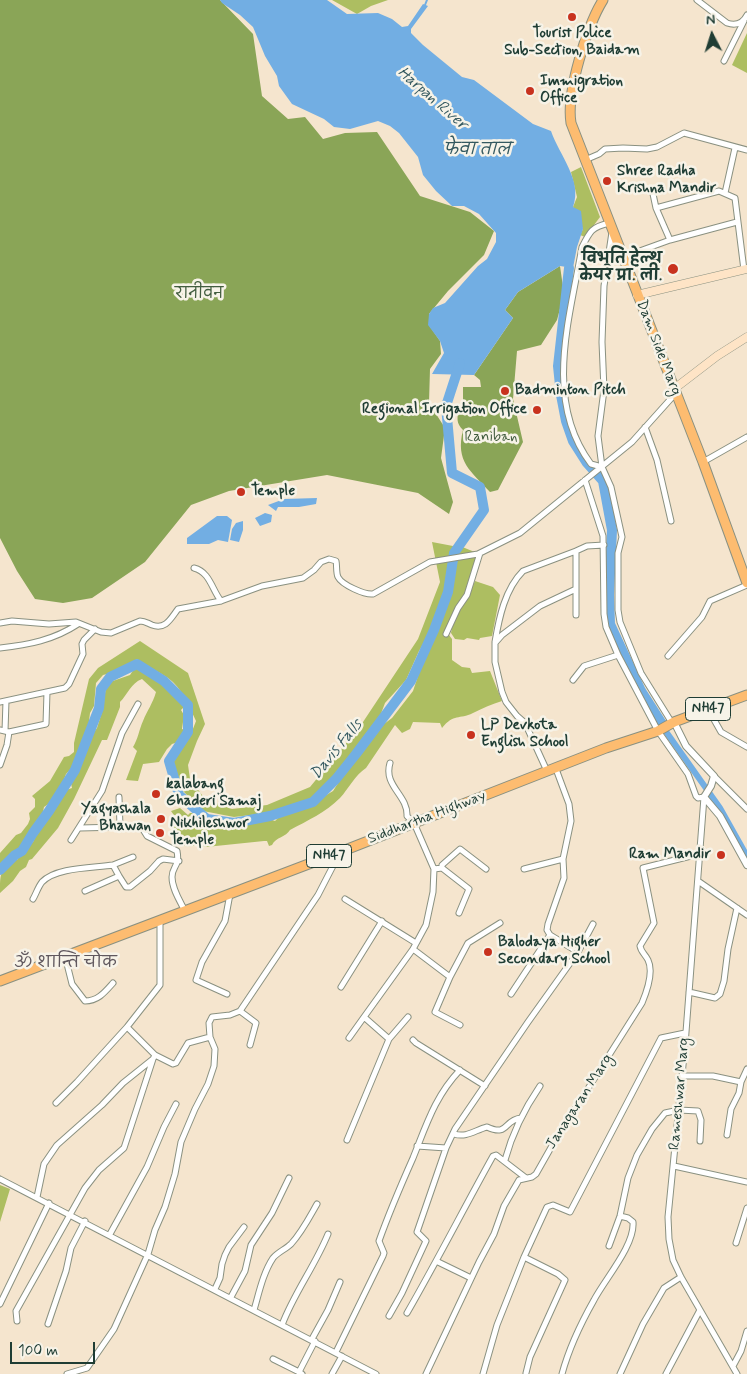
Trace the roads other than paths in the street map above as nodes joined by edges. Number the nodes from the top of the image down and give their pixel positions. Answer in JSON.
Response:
{"nodes":[{"id":1,"x":603,"y":0,"type":"edge"},
{"id":2,"x":697,"y":0,"type":"edge"},
{"id":3,"x":746,"y":16,"type":"edge"},
{"id":4,"x":724,"y":61,"type":"dead end"},
{"id":5,"x":736,"y":148,"type":"junction"},
{"id":6,"x":747,"y":150,"type":"edge"},
{"id":7,"x":584,"y":160,"type":"junction"},
{"id":8,"x":725,"y":193,"type":"junction"},
{"id":9,"x":653,"y":194,"type":"dead end"},
{"id":10,"x":656,"y":208,"type":"junction"},
{"id":11,"x":737,"y":222,"type":"junction"},
{"id":12,"x":609,"y":223,"type":"junction"},
{"id":13,"x":612,"y":232,"type":"junction"},
{"id":14,"x":670,"y":240,"type":"junction"},
{"id":15,"x":622,"y":257,"type":"junction"},
{"id":16,"x":746,"y":269,"type":"edge"},
{"id":17,"x":638,"y":295,"type":"junction"},
{"id":18,"x":747,"y":337,"type":"edge"},
{"id":19,"x":675,"y":391,"type":"junction"},
{"id":20,"x":645,"y":427,"type":"junction"},
{"id":21,"x":747,"y":437,"type":"edge"},
{"id":22,"x":703,"y":462,"type":"junction"},
{"id":23,"x":600,"y":468,"type":"junction"},
{"id":24,"x":585,"y":480,"type":"junction"},
{"id":25,"x":671,"y":521,"type":"dead end"},
{"id":26,"x":604,"y":545,"type":"junction"},
{"id":27,"x":576,"y":551,"type":"junction"},
{"id":28,"x":479,"y":553,"type":"junction"},
{"id":29,"x":194,"y":568,"type":"dead end"},
{"id":30,"x":747,"y":584,"type":"edge"},
{"id":31,"x":576,"y":589,"type":"junction"},
{"id":32,"x":221,"y":601,"type":"junction"},
{"id":33,"x":576,"y":615,"type":"dead end"},
{"id":34,"x":0,"y":623,"type":"edge"},
{"id":35,"x":78,"y":624,"type":"junction"},
{"id":36,"x":95,"y":629,"type":"junction"},
{"id":37,"x":446,"y":634,"type":"dead end"},
{"id":38,"x":495,"y":643,"type":"junction"},
{"id":39,"x":0,"y":648,"type":"edge"},
{"id":40,"x":618,"y":655,"type":"junction"},
{"id":41,"x":668,"y":656,"type":"dead end"},
{"id":42,"x":572,"y":680,"type":"dead end"},
{"id":43,"x":47,"y":692,"type":"junction"},
{"id":44,"x":747,"y":695,"type":"edge"},
{"id":45,"x":3,"y":702,"type":"edge"},
{"id":46,"x":138,"y":704,"type":"dead end"},
{"id":47,"x":708,"y":709,"type":"junction"},
{"id":48,"x":672,"y":723,"type":"junction"},
{"id":49,"x":4,"y":731,"type":"edge"},
{"id":50,"x":658,"y":731,"type":"junction"},
{"id":51,"x":747,"y":747,"type":"edge"},
{"id":52,"x":390,"y":763,"type":"dead end"},
{"id":53,"x":0,"y":765,"type":"edge"},
{"id":54,"x":551,"y":770,"type":"junction"},
{"id":55,"x":714,"y":776,"type":"junction"},
{"id":56,"x":119,"y":796,"type":"dead end"},
{"id":57,"x":704,"y":797,"type":"junction"},
{"id":58,"x":747,"y":809,"type":"edge"},
{"id":59,"x":414,"y":823,"type":"junction"},
{"id":60,"x":120,"y":827,"type":"junction"},
{"id":61,"x":80,"y":828,"type":"junction"},
{"id":62,"x":71,"y":840,"type":"dead end"},
{"id":63,"x":335,"y":854,"type":"junction"},
{"id":64,"x":699,"y":854,"type":"junction"},
{"id":65,"x":133,"y":857,"type":"dead end"},
{"id":66,"x":563,"y":859,"type":"junction"},
{"id":67,"x":179,"y":861,"type":"junction"},
{"id":68,"x":114,"y":865,"type":"junction"},
{"id":69,"x":747,"y":865,"type":"edge"},
{"id":70,"x":442,"y":868,"type":"junction"},
{"id":71,"x":486,"y":868,"type":"dead end"},
{"id":72,"x":524,"y":868,"type":"dead end"},
{"id":73,"x":434,"y":869,"type":"junction"},
{"id":74,"x":119,"y":876,"type":"junction"},
{"id":75,"x":698,"y":881,"type":"junction"},
{"id":76,"x":85,"y":891,"type":"dead end"},
{"id":77,"x":231,"y":893,"type":"junction"},
{"id":78,"x":33,"y":899,"type":"dead end"},
{"id":79,"x":345,"y":899,"type":"dead end"},
{"id":80,"x":737,"y":908,"type":"junction"},
{"id":81,"x":185,"y":911,"type":"junction"},
{"id":82,"x":460,"y":913,"type":"dead end"},
{"id":83,"x":747,"y":914,"type":"edge"},
{"id":84,"x":160,"y":920,"type":"junction"},
{"id":85,"x":382,"y":921,"type":"junction"},
{"id":86,"x":500,"y":923,"type":"dead end"},
{"id":87,"x":593,"y":924,"type":"dead end"},
{"id":88,"x":550,"y":935,"type":"junction"},
{"id":89,"x":416,"y":943,"type":"junction"},
{"id":90,"x":413,"y":949,"type":"junction"},
{"id":91,"x":578,"y":952,"type":"junction"},
{"id":92,"x":65,"y":956,"type":"junction"},
{"id":93,"x":450,"y":977,"type":"junction"},
{"id":94,"x":0,"y":981,"type":"edge"},
{"id":95,"x":113,"y":983,"type":"dead end"},
{"id":96,"x":341,"y":987,"type":"dead end"},
{"id":97,"x":689,"y":992,"type":"junction"},
{"id":98,"x":227,"y":994,"type":"dead end"},
{"id":99,"x":511,"y":994,"type":"dead end"},
{"id":100,"x":240,"y":1011,"type":"junction"},
{"id":101,"x":364,"y":1017,"type":"junction"},
{"id":102,"x":408,"y":1017,"type":"dead end"},
{"id":103,"x":460,"y":1025,"type":"dead end"},
{"id":104,"x":127,"y":1027,"type":"junction"},
{"id":105,"x":685,"y":1033,"type":"junction"},
{"id":106,"x":210,"y":1037,"type":"junction"},
{"id":107,"x":349,"y":1038,"type":"dead end"},
{"id":108,"x":390,"y":1039,"type":"junction"},
{"id":109,"x":413,"y":1040,"type":"dead end"},
{"id":110,"x":250,"y":1045,"type":"dead end"},
{"id":111,"x":154,"y":1057,"type":"junction"},
{"id":112,"x":747,"y":1069,"type":"edge"},
{"id":113,"x":460,"y":1070,"type":"junction"},
{"id":114,"x":682,"y":1076,"type":"junction"},
{"id":115,"x":744,"y":1079,"type":"edge"},
{"id":116,"x":485,"y":1086,"type":"junction"},
{"id":117,"x":540,"y":1086,"type":"dead end"},
{"id":118,"x":56,"y":1103,"type":"dead end"},
{"id":119,"x":176,"y":1104,"type":"dead end"},
{"id":120,"x":679,"y":1110,"type":"junction"},
{"id":121,"x":521,"y":1118,"type":"junction"},
{"id":122,"x":454,"y":1134,"type":"junction"},
{"id":123,"x":728,"y":1135,"type":"dead end"},
{"id":124,"x":347,"y":1140,"type":"dead end"},
{"id":125,"x":700,"y":1141,"type":"dead end"},
{"id":126,"x":417,"y":1146,"type":"junction"},
{"id":127,"x":446,"y":1148,"type":"junction"},
{"id":128,"x":505,"y":1160,"type":"junction"},
{"id":129,"x":674,"y":1166,"type":"junction"},
{"id":130,"x":289,"y":1178,"type":"dead end"},
{"id":131,"x":526,"y":1178,"type":"junction"},
{"id":132,"x":0,"y":1179,"type":"edge"},
{"id":133,"x":747,"y":1182,"type":"edge"},
{"id":134,"x":37,"y":1197,"type":"junction"},
{"id":135,"x":49,"y":1203,"type":"junction"},
{"id":136,"x":317,"y":1204,"type":"dead end"},
{"id":137,"x":747,"y":1208,"type":"edge"},
{"id":138,"x":71,"y":1214,"type":"junction"},
{"id":139,"x":620,"y":1216,"type":"junction"},
{"id":140,"x":85,"y":1221,"type":"junction"},
{"id":141,"x":244,"y":1227,"type":"dead end"},
{"id":142,"x":110,"y":1234,"type":"junction"},
{"id":143,"x":328,"y":1234,"type":"dead end"},
{"id":144,"x":736,"y":1243,"type":"dead end"},
{"id":145,"x":609,"y":1246,"type":"dead end"},
{"id":146,"x":148,"y":1254,"type":"junction"},
{"id":147,"x":524,"y":1257,"type":"junction"},
{"id":148,"x":436,"y":1261,"type":"junction"},
{"id":149,"x":681,"y":1277,"type":"junction"},
{"id":150,"x":471,"y":1278,"type":"junction"},
{"id":151,"x":340,"y":1282,"type":"dead end"},
{"id":152,"x":214,"y":1289,"type":"junction"},
{"id":153,"x":231,"y":1297,"type":"junction"},
{"id":154,"x":0,"y":1304,"type":"edge"},
{"id":155,"x":254,"y":1310,"type":"junction"},
{"id":156,"x":700,"y":1310,"type":"junction"},
{"id":157,"x":407,"y":1312,"type":"dead end"},
{"id":158,"x":389,"y":1316,"type":"dead end"},
{"id":159,"x":17,"y":1321,"type":"dead end"},
{"id":160,"x":48,"y":1324,"type":"dead end"},
{"id":161,"x":282,"y":1325,"type":"junction"},
{"id":162,"x":747,"y":1332,"type":"edge"},
{"id":163,"x":313,"y":1340,"type":"junction"},
{"id":164,"x":336,"y":1352,"type":"junction"},
{"id":165,"x":342,"y":1356,"type":"junction"},
{"id":166,"x":273,"y":1359,"type":"dead end"},
{"id":167,"x":732,"y":1366,"type":"junction"},
{"id":168,"x":86,"y":1368,"type":"junction"},
{"id":169,"x":301,"y":1373,"type":"edge"},
{"id":170,"x":67,"y":1374,"type":"edge"},
{"id":171,"x":91,"y":1374,"type":"edge"},
{"id":172,"x":332,"y":1374,"type":"edge"},
{"id":173,"x":376,"y":1374,"type":"edge"},
{"id":174,"x":426,"y":1374,"type":"edge"},
{"id":175,"x":483,"y":1374,"type":"edge"},
{"id":176,"x":527,"y":1374,"type":"edge"},
{"id":177,"x":562,"y":1374,"type":"edge"},
{"id":178,"x":620,"y":1374,"type":"edge"},
{"id":179,"x":666,"y":1374,"type":"edge"},
{"id":180,"x":737,"y":1374,"type":"edge"}],
"edges":[{"from":1,"to":7,"type":"main road","name":"Dam Side Marg"},
{"from":2,"to":3,"type":"street"},
{"from":3,"to":4,"type":"street"},
{"from":5,"to":6,"type":"street"},
{"from":5,"to":7,"type":"street"},
{"from":5,"to":8,"type":"street"},
{"from":7,"to":12,"type":"main road","name":"Dam Side Marg"},
{"from":8,"to":10,"type":"street"},
{"from":8,"to":11,"type":"street"},
{"from":9,"to":10,"type":"street"},
{"from":10,"to":14,"type":"street"},
{"from":11,"to":14,"type":"street"},
{"from":11,"to":16,"type":"street"},
{"from":12,"to":13,"type":"main road","name":"Dam Side Marg"},
{"from":12,"to":23,"type":"street"},
{"from":13,"to":15,"type":"main road","name":"Dam Side Marg"},
{"from":13,"to":23,"type":"street"},
{"from":14,"to":15,"type":"street"},
{"from":15,"to":17,"type":"main road","name":"Dam Side Marg"},
{"from":16,"to":17,"type":"main road"},
{"from":17,"to":19,"type":"main road","name":"Dam Side Marg"},
{"from":18,"to":19,"type":"main road"},
{"from":19,"to":20,"type":"street"},
{"from":19,"to":22,"type":"main road","name":"Dam Side Marg"},
{"from":20,"to":23,"type":"street"},
{"from":20,"to":25,"type":"street"},
{"from":21,"to":22,"type":"street"},
{"from":22,"to":30,"type":"main road","name":"Dam Side Marg"},
{"from":23,"to":24,"type":"street"},
{"from":23,"to":48,"type":"street"},
{"from":24,"to":26,"type":"street"},
{"from":24,"to":28,"type":"street"},
{"from":26,"to":27,"type":"street"},
{"from":26,"to":40,"type":"street"},
{"from":27,"to":31,"type":"street"},
{"from":27,"to":38,"type":"street"},
{"from":28,"to":32,"type":"street"},
{"from":28,"to":37,"type":"street"},
{"from":29,"to":32,"type":"street"},
{"from":30,"to":41,"type":"street"},
{"from":31,"to":33,"type":"street"},
{"from":31,"to":38,"type":"street"},
{"from":32,"to":36,"type":"street"},
{"from":34,"to":35,"type":"street"},
{"from":35,"to":36,"type":"street"},
{"from":35,"to":39,"type":"street"},
{"from":36,"to":43,"type":"street"},
{"from":38,"to":54,"type":"street"},
{"from":40,"to":42,"type":"street"},
{"from":40,"to":50,"type":"street"},
{"from":43,"to":45,"type":"street"},
{"from":43,"to":49,"type":"street"},
{"from":44,"to":47,"type":"main road","number":"NH47"},
{"from":45,"to":49,"type":"street"},
{"from":46,"to":61,"type":"street"},
{"from":47,"to":48,"type":"main road","number":"NH47"},
{"from":47,"to":51,"type":"street"},
{"from":48,"to":50,"type":"main road","number":"NH47"},
{"from":48,"to":55,"type":"street"},
{"from":49,"to":53,"type":"street"},
{"from":50,"to":54,"type":"main road","name":"Siddhartha Highway","number":"NH47"},
{"from":50,"to":57,"type":"street"},
{"from":52,"to":59,"type":"street"},
{"from":54,"to":59,"type":"main road","name":"Siddhartha Highway","number":"NH47"},
{"from":54,"to":66,"type":"street"},
{"from":55,"to":57,"type":"street"},
{"from":55,"to":58,"type":"street"},
{"from":56,"to":60,"type":"street"},
{"from":57,"to":64,"type":"street","name":"Rameshwar Marg"},
{"from":57,"to":69,"type":"street"},
{"from":59,"to":63,"type":"main road","name":"Siddhartha Highway","number":"NH47"},
{"from":59,"to":73,"type":"street"},
{"from":60,"to":61,"type":"street"},
{"from":60,"to":67,"type":"street"},
{"from":61,"to":62,"type":"street"},
{"from":63,"to":77,"type":"main road","name":"Siddhartha Highway","number":"NH47"},
{"from":63,"to":100,"type":"street"},
{"from":64,"to":75,"type":"street","name":"Rameshwar Marg"},
{"from":64,"to":131,"type":"street","name":"Janagaran Marg"},
{"from":65,"to":68,"type":"street"},
{"from":66,"to":72,"type":"street"},
{"from":66,"to":88,"type":"street"},
{"from":67,"to":74,"type":"street"},
{"from":67,"to":81,"type":"street"},
{"from":68,"to":74,"type":"street"},
{"from":68,"to":78,"type":"street"},
{"from":70,"to":71,"type":"street"},
{"from":70,"to":73,"type":"street"},
{"from":70,"to":82,"type":"street"},
{"from":73,"to":89,"type":"street"},
{"from":74,"to":76,"type":"street"},
{"from":75,"to":80,"type":"street"},
{"from":75,"to":97,"type":"street","name":"Rameshwar Marg"},
{"from":77,"to":81,"type":"main road","name":"Siddhartha Highway","number":"NH47"},
{"from":77,"to":98,"type":"street"},
{"from":79,"to":85,"type":"street"},
{"from":80,"to":83,"type":"street"},
{"from":80,"to":97,"type":"street"},
{"from":81,"to":84,"type":"main road","name":"Siddhartha Highway","number":"NH47"},
{"from":84,"to":92,"type":"main road","name":"Siddhartha Highway","number":"NH47"},
{"from":84,"to":104,"type":"street"},
{"from":85,"to":89,"type":"street"},
{"from":85,"to":96,"type":"street"},
{"from":86,"to":93,"type":"street"},
{"from":87,"to":91,"type":"street"},
{"from":88,"to":91,"type":"street"},
{"from":88,"to":99,"type":"street"},
{"from":89,"to":90,"type":"street"},
{"from":90,"to":93,"type":"street"},
{"from":90,"to":101,"type":"street"},
{"from":91,"to":116,"type":"street"},
{"from":92,"to":94,"type":"main road","name":"Siddhartha Highway","number":"NH47"},
{"from":92,"to":95,"type":"street"},
{"from":93,"to":103,"type":"street"},
{"from":97,"to":105,"type":"street","name":"Rameshwar Marg"},
{"from":100,"to":106,"type":"street"},
{"from":100,"to":110,"type":"street"},
{"from":101,"to":107,"type":"street"},
{"from":101,"to":108,"type":"street"},
{"from":102,"to":108,"type":"street"},
{"from":104,"to":111,"type":"street"},
{"from":104,"to":118,"type":"street"},
{"from":105,"to":114,"type":"street","name":"Rameshwar Marg"},
{"from":105,"to":147,"type":"street"},
{"from":106,"to":111,"type":"street"},
{"from":106,"to":146,"type":"street"},
{"from":108,"to":124,"type":"street"},
{"from":109,"to":113,"type":"street"},
{"from":111,"to":134,"type":"street"},
{"from":111,"to":138,"type":"street"},
{"from":112,"to":115,"type":"street"},
{"from":113,"to":116,"type":"street"},
{"from":113,"to":126,"type":"street"},
{"from":114,"to":115,"type":"street"},
{"from":114,"to":120,"type":"street","name":"Rameshwar Marg"},
{"from":115,"to":123,"type":"street"},
{"from":116,"to":122,"type":"street"},
{"from":117,"to":121,"type":"street"},
{"from":119,"to":142,"type":"street"},
{"from":120,"to":125,"type":"street"},
{"from":120,"to":129,"type":"street","name":"Rameshwar Marg"},
{"from":120,"to":139,"type":"street"},
{"from":121,"to":122,"type":"street"},
{"from":121,"to":128,"type":"street"},
{"from":122,"to":127,"type":"street"},
{"from":126,"to":127,"type":"street"},
{"from":126,"to":164,"type":"street"},
{"from":127,"to":158,"type":"street"},
{"from":128,"to":131,"type":"street"},
{"from":128,"to":148,"type":"street"},
{"from":129,"to":133,"type":"street"},
{"from":129,"to":149,"type":"street","name":"Rameshwar Marg"},
{"from":130,"to":153,"type":"street"},
{"from":131,"to":150,"type":"street","name":"Janagaran Marg"},
{"from":132,"to":134,"type":"street"},
{"from":134,"to":135,"type":"street"},
{"from":135,"to":138,"type":"street"},
{"from":135,"to":154,"type":"street"},
{"from":136,"to":155,"type":"street"},
{"from":137,"to":144,"type":"street"},
{"from":138,"to":140,"type":"street"},
{"from":138,"to":159,"type":"street"},
{"from":139,"to":145,"type":"street"},
{"from":139,"to":177,"type":"street"},
{"from":140,"to":142,"type":"street"},
{"from":140,"to":160,"type":"street"},
{"from":141,"to":152,"type":"street"},
{"from":142,"to":146,"type":"street"},
{"from":143,"to":161,"type":"street"},
{"from":146,"to":152,"type":"street"},
{"from":146,"to":168,"type":"street"},
{"from":147,"to":175,"type":"street"},
{"from":147,"to":176,"type":"street"},
{"from":148,"to":150,"type":"street"},
{"from":148,"to":157,"type":"street"},
{"from":149,"to":156,"type":"street","name":"Rameshwar Marg"},
{"from":149,"to":178,"type":"street"},
{"from":150,"to":174,"type":"street","name":"Janagaran Marg"},
{"from":151,"to":163,"type":"street"},
{"from":152,"to":153,"type":"street"},
{"from":153,"to":155,"type":"street"},
{"from":155,"to":161,"type":"street"},
{"from":156,"to":167,"type":"street","name":"Rameshwar Marg"},
{"from":156,"to":179,"type":"street"},
{"from":161,"to":163,"type":"street"},
{"from":162,"to":167,"type":"street"},
{"from":163,"to":164,"type":"street"},
{"from":163,"to":169,"type":"street"},
{"from":164,"to":165,"type":"street"},
{"from":165,"to":172,"type":"street"},
{"from":165,"to":173,"type":"street"},
{"from":166,"to":169,"type":"street"},
{"from":167,"to":180,"type":"street","name":"Rameshwar Marg"},
{"from":168,"to":170,"type":"street"},
{"from":168,"to":171,"type":"street"}]}
